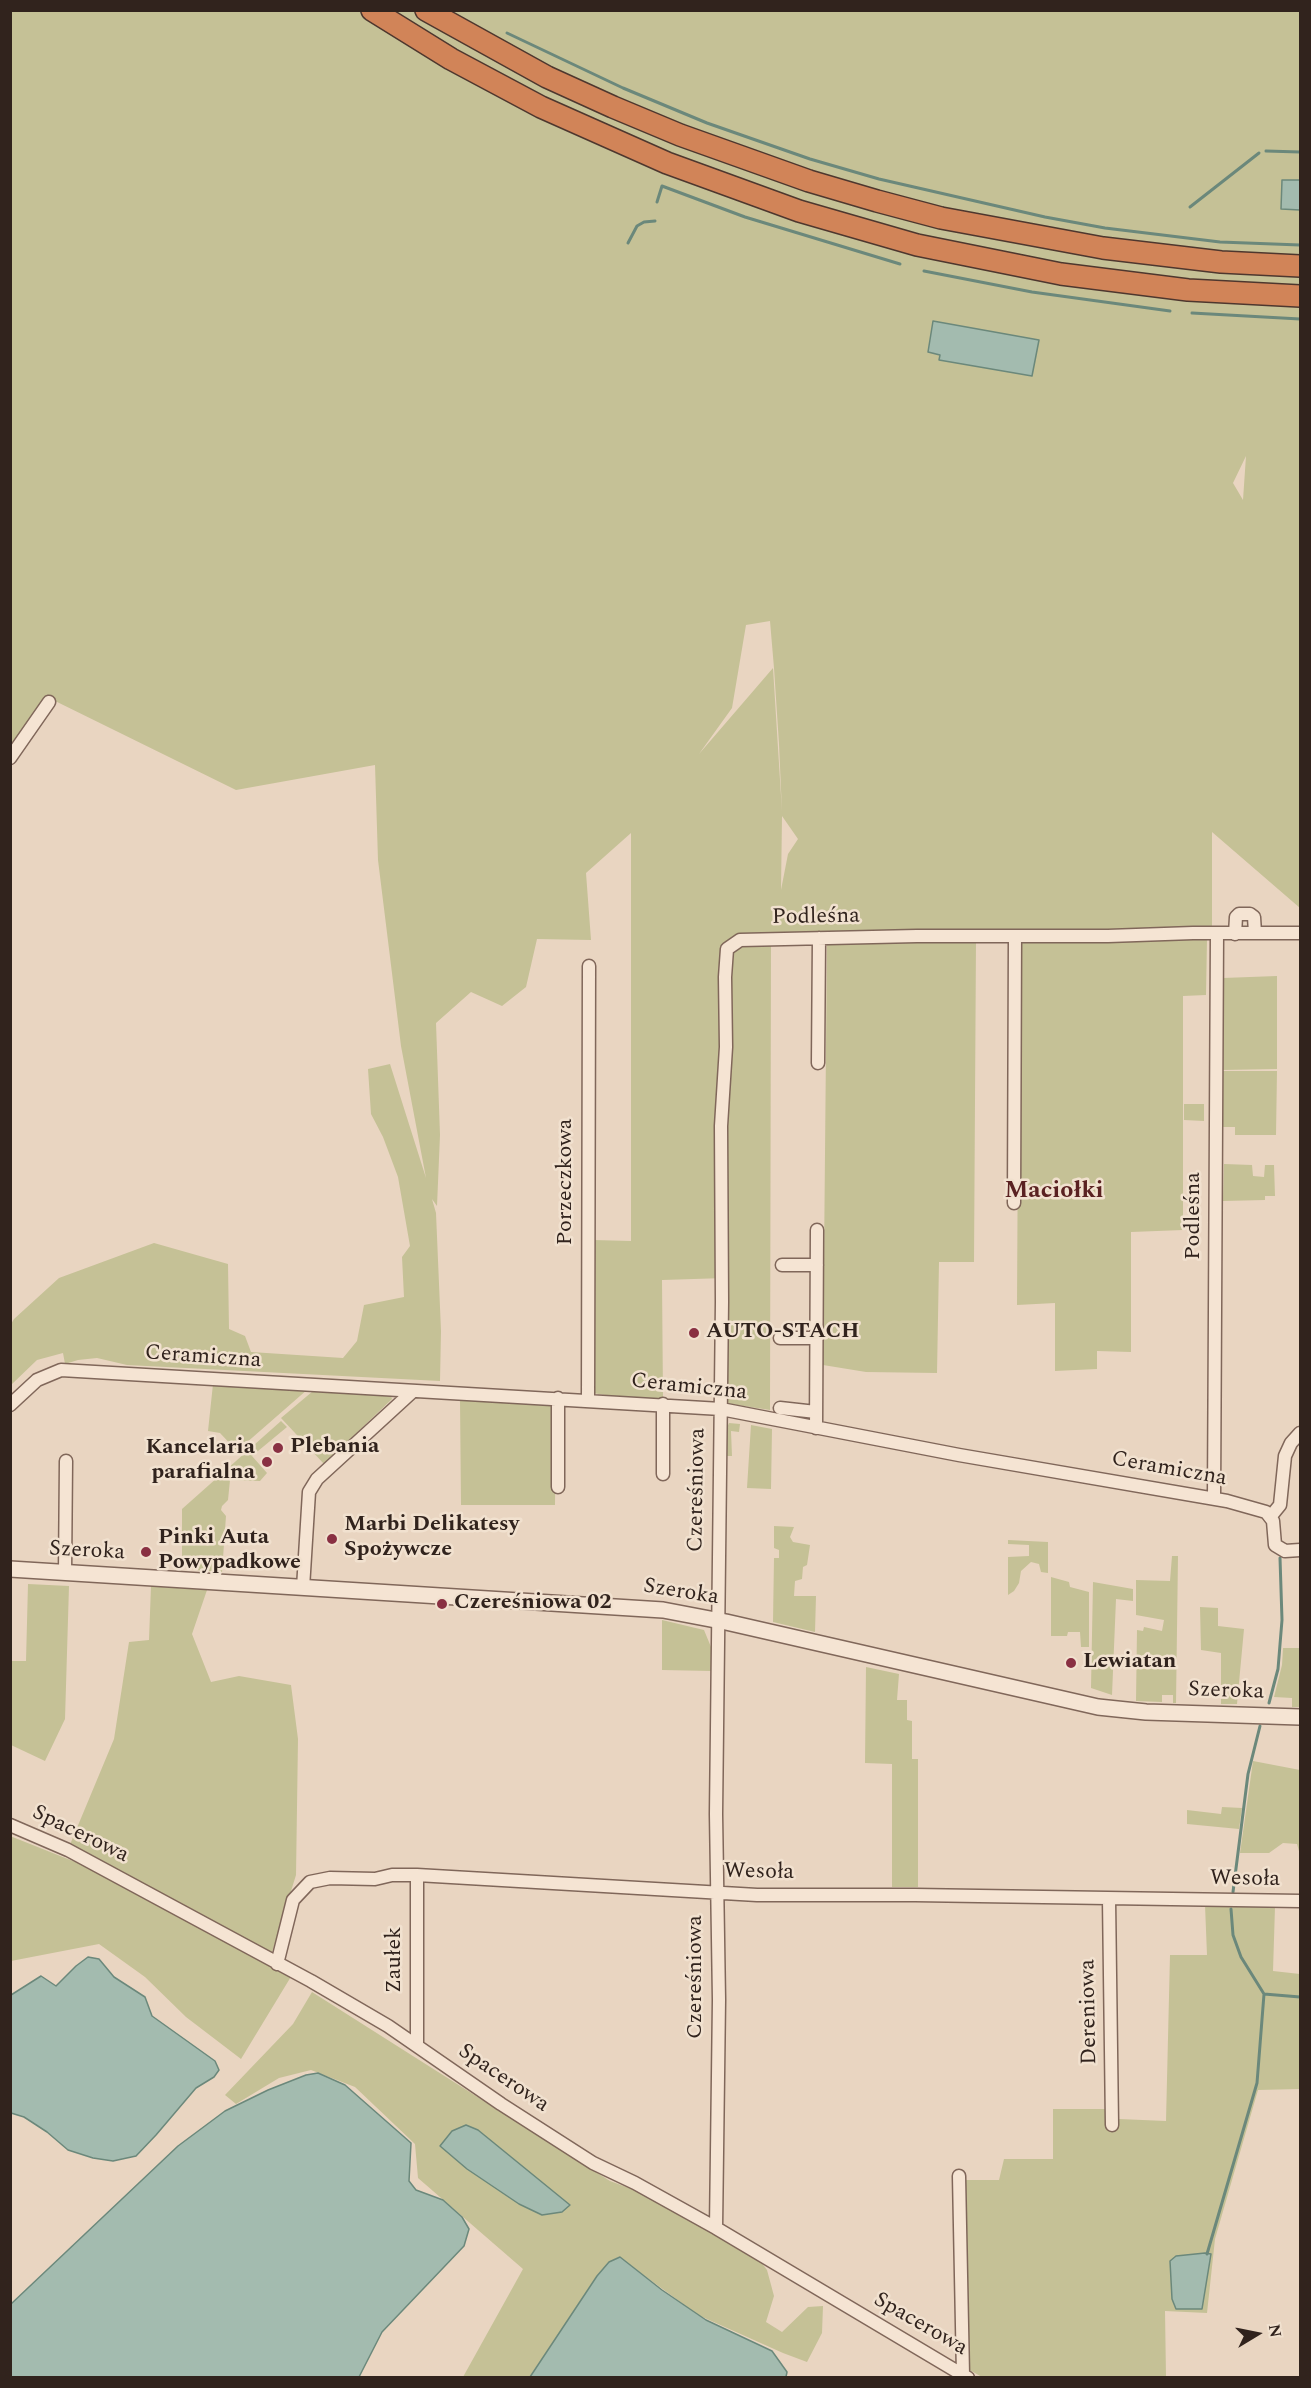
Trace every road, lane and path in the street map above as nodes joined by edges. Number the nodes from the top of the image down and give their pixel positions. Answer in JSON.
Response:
{"nodes":[{"id":1,"x":372,"y":10,"type":"edge"},
{"id":2,"x":426,"y":10,"type":"edge"},
{"id":3,"x":1300,"y":266,"type":"edge"},
{"id":4,"x":1300,"y":296,"type":"edge"},
{"id":5,"x":49,"y":702,"type":"dead end"},
{"id":6,"x":10,"y":758,"type":"edge"},
{"id":7,"x":1255,"y":933,"type":"junction"},
{"id":8,"x":1300,"y":933,"type":"edge"},
{"id":9,"x":1214,"y":934,"type":"junction"},
{"id":10,"x":1235,"y":934,"type":"junction"},
{"id":11,"x":1015,"y":936,"type":"junction"},
{"id":12,"x":819,"y":938,"type":"junction"},
{"id":13,"x":740,"y":940,"type":"joint"},
{"id":14,"x":589,"y":966,"type":"dead end"},
{"id":15,"x":818,"y":1063,"type":"dead end"},
{"id":16,"x":1014,"y":1203,"type":"dead end"},
{"id":17,"x":817,"y":1230,"type":"dead end"},
{"id":18,"x":782,"y":1265,"type":"dead end"},
{"id":19,"x":817,"y":1265,"type":"junction"},
{"id":20,"x":780,"y":1338,"type":"dead end"},
{"id":21,"x":817,"y":1338,"type":"junction"},
{"id":22,"x":1208,"y":1347,"type":"dead end"},
{"id":23,"x":412,"y":1392,"type":"junction"},
{"id":24,"x":558,"y":1398,"type":"junction"},
{"id":25,"x":588,"y":1399,"type":"junction"},
{"id":26,"x":663,"y":1404,"type":"junction"},
{"id":27,"x":10,"y":1405,"type":"edge"},
{"id":28,"x":721,"y":1408,"type":"junction"},
{"id":29,"x":780,"y":1408,"type":"dead end"},
{"id":30,"x":816,"y":1412,"type":"junction"},
{"id":31,"x":816,"y":1428,"type":"junction"},
{"id":32,"x":1300,"y":1433,"type":"edge"},
{"id":33,"x":66,"y":1461,"type":"dead end"},
{"id":34,"x":663,"y":1474,"type":"dead end"},
{"id":35,"x":558,"y":1487,"type":"dead end"},
{"id":36,"x":1214,"y":1498,"type":"junction"},
{"id":37,"x":1271,"y":1516,"type":"junction"},
{"id":38,"x":1300,"y":1550,"type":"edge"},
{"id":39,"x":10,"y":1569,"type":"edge"},
{"id":40,"x":65,"y":1573,"type":"junction"},
{"id":41,"x":303,"y":1588,"type":"junction"},
{"id":42,"x":717,"y":1621,"type":"junction"},
{"id":43,"x":1300,"y":1717,"type":"edge"},
{"id":44,"x":10,"y":1824,"type":"edge"},
{"id":45,"x":417,"y":1875,"type":"junction"},
{"id":46,"x":718,"y":1893,"type":"junction"},
{"id":47,"x":1109,"y":1899,"type":"junction"},
{"id":48,"x":1300,"y":1901,"type":"edge"},
{"id":49,"x":277,"y":1964,"type":"junction"},
{"id":50,"x":417,"y":2045,"type":"junction"},
{"id":51,"x":1112,"y":2125,"type":"dead end"},
{"id":52,"x":959,"y":2176,"type":"dead end"},
{"id":53,"x":716,"y":2228,"type":"junction"},
{"id":54,"x":965,"y":2376,"type":"edge"}],
"edges":[{"from":1,"to":4,"type":"highway"},
{"from":2,"to":3,"type":"highway"},
{"from":5,"to":6,"type":"street"},
{"from":7,"to":8,"type":"street","name":"Podleśna"},
{"from":7,"to":10,"type":"street","name":"Podleśna"},
{"from":7,"to":10,"type":"street"},
{"from":9,"to":10,"type":"street","name":"Podleśna"},
{"from":9,"to":11,"type":"street","name":"Podleśna"},
{"from":9,"to":22,"type":"street"},
{"from":9,"to":36,"type":"street","name":"Podleśna"},
{"from":11,"to":12,"type":"street","name":"Podleśna"},
{"from":11,"to":16,"type":"street"},
{"from":12,"to":13,"type":"street","name":"Podleśna"},
{"from":12,"to":15,"type":"street"},
{"from":13,"to":28,"type":"street","name":"Czereśniowa"},
{"from":14,"to":25,"type":"street","name":"Porzeczkowa"},
{"from":17,"to":19,"type":"street"},
{"from":18,"to":19,"type":"street"},
{"from":19,"to":21,"type":"street"},
{"from":20,"to":21,"type":"street"},
{"from":21,"to":30,"type":"street"},
{"from":23,"to":24,"type":"street","name":"Ceramiczna"},
{"from":23,"to":27,"type":"street","name":"Ceramiczna"},
{"from":23,"to":41,"type":"street"},
{"from":24,"to":25,"type":"street","name":"Ceramiczna"},
{"from":24,"to":35,"type":"street"},
{"from":25,"to":26,"type":"street","name":"Ceramiczna"},
{"from":26,"to":28,"type":"street","name":"Ceramiczna"},
{"from":26,"to":34,"type":"street"},
{"from":28,"to":31,"type":"street","name":"Ceramiczna"},
{"from":28,"to":42,"type":"street","name":"Czereśniowa"},
{"from":29,"to":30,"type":"street"},
{"from":30,"to":31,"type":"street"},
{"from":31,"to":36,"type":"street","name":"Ceramiczna"},
{"from":32,"to":37,"type":"street"},
{"from":33,"to":40,"type":"street"},
{"from":36,"to":37,"type":"street","name":"Ceramiczna"},
{"from":37,"to":38,"type":"street"},
{"from":39,"to":40,"type":"street","name":"Szeroka"},
{"from":40,"to":41,"type":"street","name":"Szeroka"},
{"from":41,"to":42,"type":"street","name":"Szeroka"},
{"from":42,"to":43,"type":"street","name":"Szeroka"},
{"from":42,"to":46,"type":"street","name":"Czereśniowa"},
{"from":44,"to":49,"type":"street","name":"Spacerowa"},
{"from":45,"to":46,"type":"street","name":"Wesoła"},
{"from":45,"to":49,"type":"street","name":"Wesoła"},
{"from":45,"to":50,"type":"street","name":"Zaułek"},
{"from":46,"to":47,"type":"street","name":"Wesoła"},
{"from":46,"to":53,"type":"street","name":"Czereśniowa"},
{"from":47,"to":48,"type":"street","name":"Wesoła"},
{"from":47,"to":51,"type":"street","name":"Dereniowa"},
{"from":49,"to":50,"type":"street","name":"Spacerowa"},
{"from":50,"to":53,"type":"street","name":"Spacerowa"},
{"from":52,"to":54,"type":"street"},
{"from":53,"to":54,"type":"street","name":"Spacerowa"}]}
